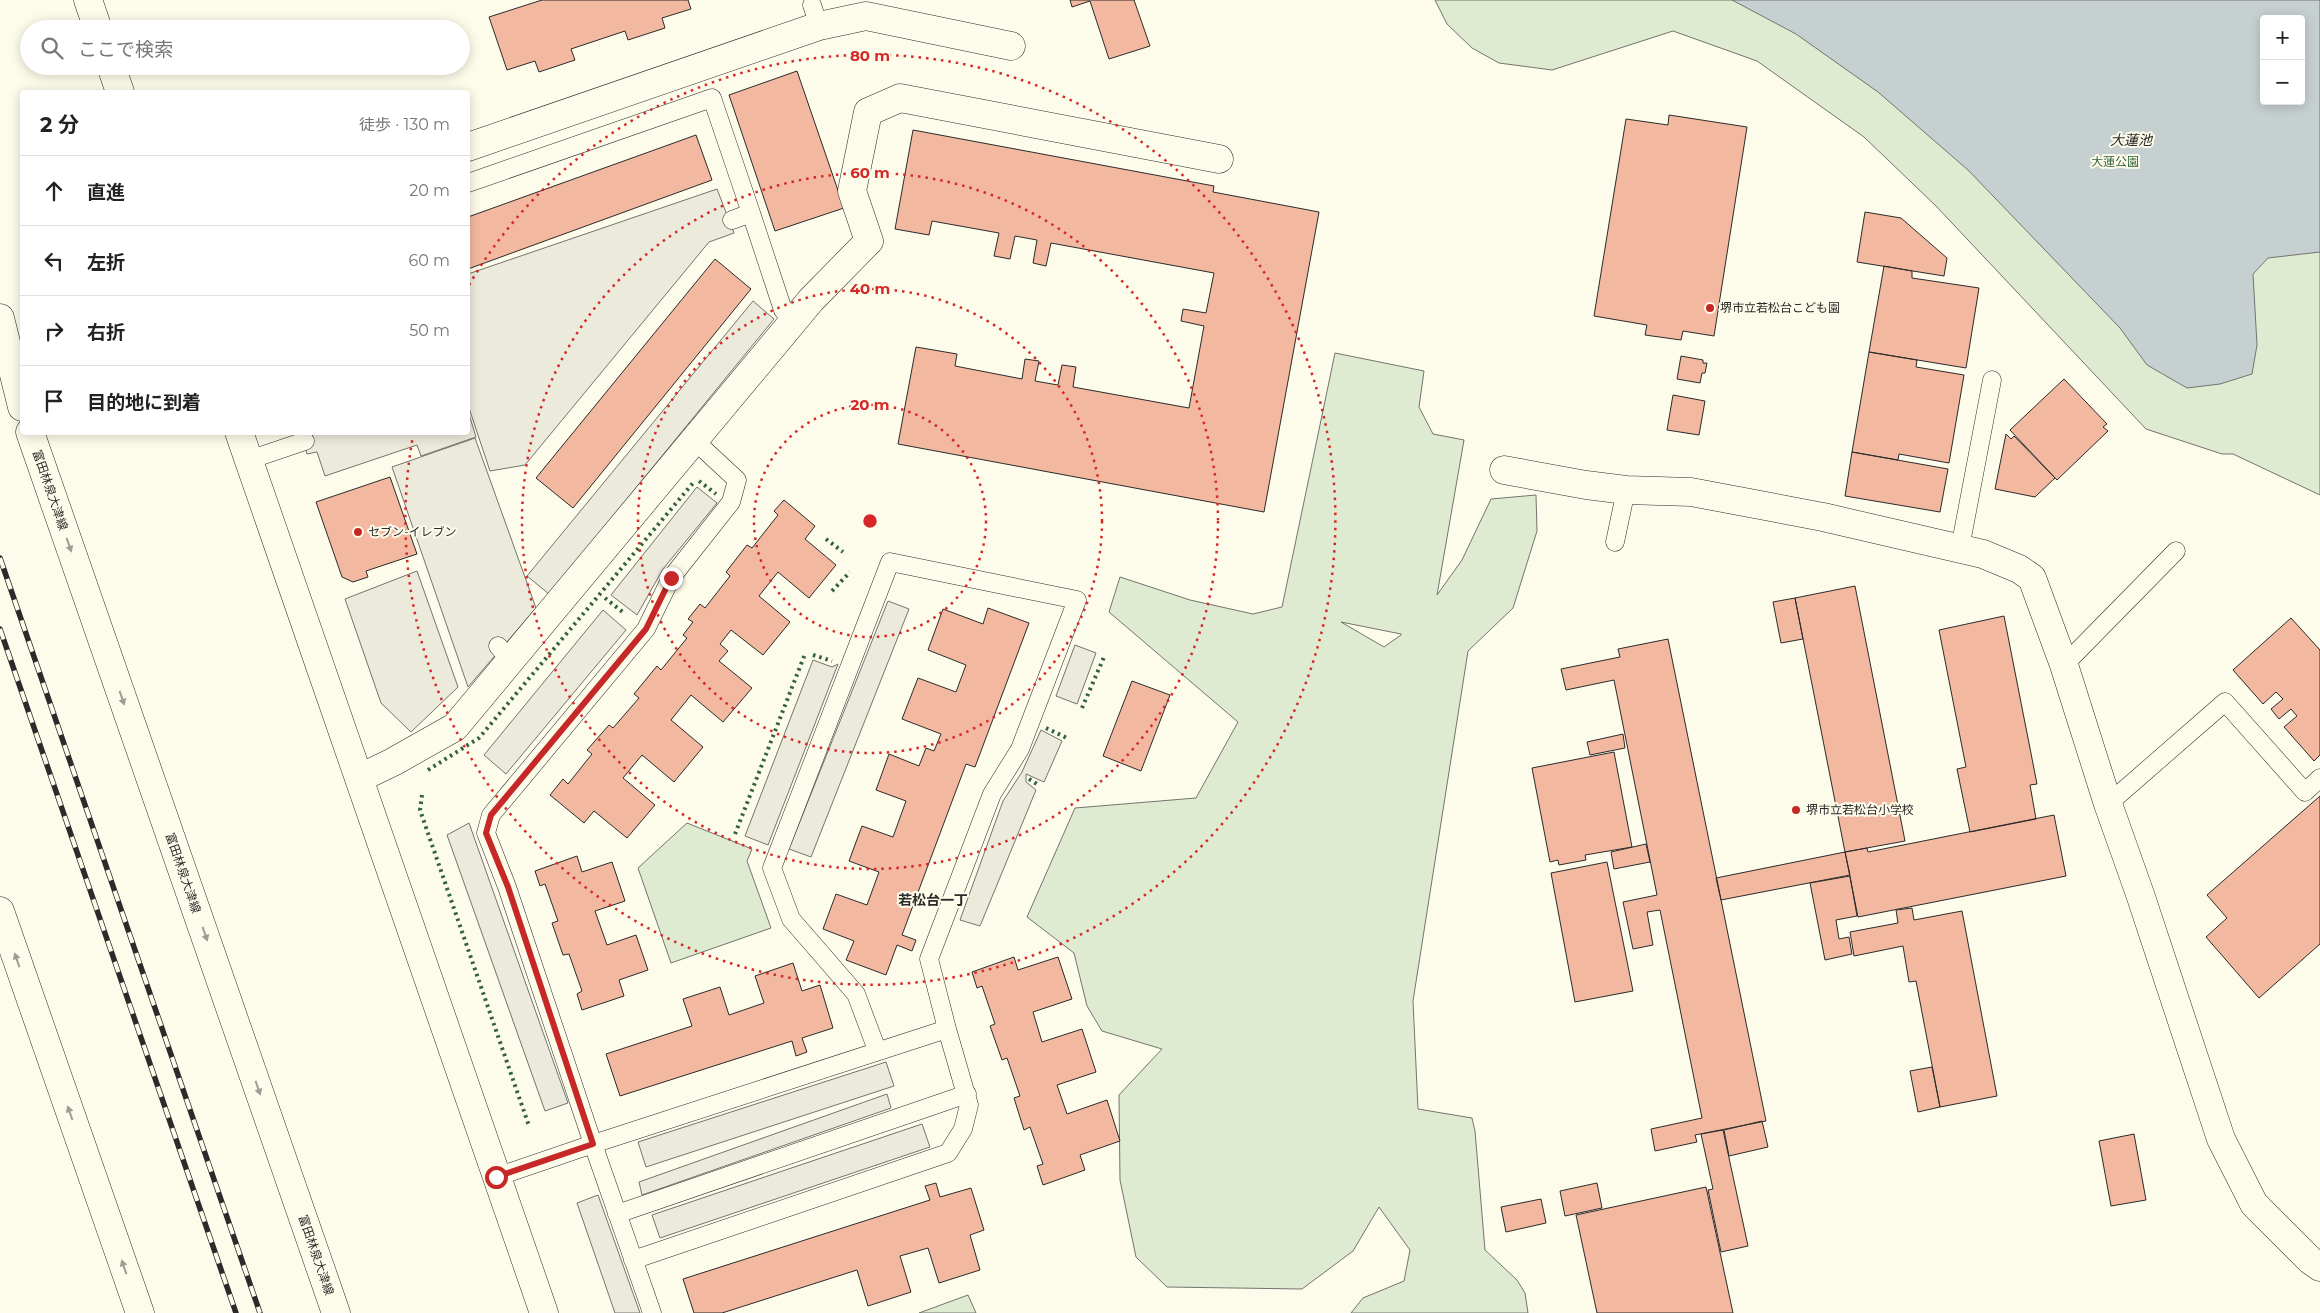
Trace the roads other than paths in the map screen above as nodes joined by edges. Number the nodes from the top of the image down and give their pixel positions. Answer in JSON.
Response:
{"nodes":[{"id":1,"x":88,"y":0,"type":"edge"},
{"id":2,"x":95,"y":20,"type":"edge"},
{"id":3,"x":1011,"y":46,"type":"dead end"},
{"id":4,"x":114,"y":75,"type":"edge"},
{"id":5,"x":119,"y":90,"type":"edge"},
{"id":6,"x":470,"y":146,"type":"edge"},
{"id":7,"x":1219,"y":159,"type":"dead end"},
{"id":8,"x":470,"y":182,"type":"edge"},
{"id":9,"x":751,"y":213,"type":"junction"},
{"id":10,"x":732,"y":220,"type":"dead end"},
{"id":11,"x":0,"y":318,"type":"edge"},
{"id":12,"x":793,"y":322,"type":"junction"},
{"id":13,"x":0,"y":345,"type":"edge"},
{"id":14,"x":1992,"y":380,"type":"dead end"},
{"id":15,"x":20,"y":398,"type":"edge"},
{"id":16,"x":20,"y":404,"type":"edge"},
{"id":17,"x":31,"y":435,"type":"edge"},
{"id":18,"x":240,"y":435,"type":"edge"},
{"id":19,"x":694,"y":440,"type":"junction"},
{"id":20,"x":305,"y":441,"type":"dead end"},
{"id":21,"x":249,"y":460,"type":"junction"},
{"id":22,"x":1504,"y":470,"type":"dead end"},
{"id":23,"x":1626,"y":490,"type":"junction"},
{"id":24,"x":1615,"y":542,"type":"dead end"},
{"id":25,"x":1960,"y":548,"type":"junction"},
{"id":26,"x":2176,"y":551,"type":"dead end"},
{"id":27,"x":2064,"y":665,"type":"junction"},
{"id":28,"x":360,"y":778,"type":"junction"},
{"id":29,"x":2320,"y":778,"type":"edge"},
{"id":30,"x":2108,"y":804,"type":"junction"},
{"id":31,"x":0,"y":912,"type":"edge"},
{"id":32,"x":946,"y":1029,"type":"junction"},
{"id":33,"x":877,"y":1050,"type":"junction"},
{"id":34,"x":967,"y":1094,"type":"junction"},
{"id":35,"x":593,"y":1144,"type":"junction"},
{"id":36,"x":496,"y":1177,"type":"junction"},
{"id":37,"x":617,"y":1214,"type":"junction"},
{"id":38,"x":633,"y":1260,"type":"junction"},
{"id":39,"x":2320,"y":1267,"type":"edge"},
{"id":40,"x":140,"y":1313,"type":"edge"},
{"id":41,"x":336,"y":1313,"type":"edge"},
{"id":42,"x":544,"y":1313,"type":"edge"},
{"id":43,"x":652,"y":1313,"type":"edge"}],
"edges":[{"from":1,"to":2,"type":"street"},
{"from":3,"to":6,"type":"street"},
{"from":4,"to":5,"type":"street"},
{"from":7,"to":12,"type":"street"},
{"from":8,"to":9,"type":"lane"},
{"from":9,"to":10,"type":"lane"},
{"from":9,"to":12,"type":"lane"},
{"from":11,"to":15,"type":"street"},
{"from":12,"to":19,"type":"street"},
{"from":13,"to":16,"type":"street"},
{"from":14,"to":25,"type":"lane"},
{"from":17,"to":41,"type":"street","name":"富田林泉大津線","one_way":true},
{"from":18,"to":21,"type":"street"},
{"from":19,"to":28,"type":"street"},
{"from":19,"to":35,"type":"lane"},
{"from":20,"to":21,"type":"lane"},
{"from":21,"to":28,"type":"street"},
{"from":22,"to":23,"type":"street"},
{"from":23,"to":24,"type":"lane"},
{"from":23,"to":25,"type":"street"},
{"from":25,"to":27,"type":"street"},
{"from":26,"to":27,"type":"lane"},
{"from":27,"to":30,"type":"street"},
{"from":28,"to":36,"type":"street"},
{"from":29,"to":30,"type":"lane"},
{"from":30,"to":39,"type":"street"},
{"from":40,"to":31,"type":"street","one_way":true},
{"from":32,"to":33,"type":"lane"},
{"from":32,"to":33,"type":"lane"},
{"from":32,"to":34,"type":"lane"},
{"from":33,"to":35,"type":"lane"},
{"from":34,"to":37,"type":"lane"},
{"from":34,"to":38,"type":"lane"},
{"from":35,"to":36,"type":"lane"},
{"from":35,"to":37,"type":"lane"},
{"from":36,"to":42,"type":"street"},
{"from":37,"to":38,"type":"lane"},
{"from":38,"to":43,"type":"lane"}]}
